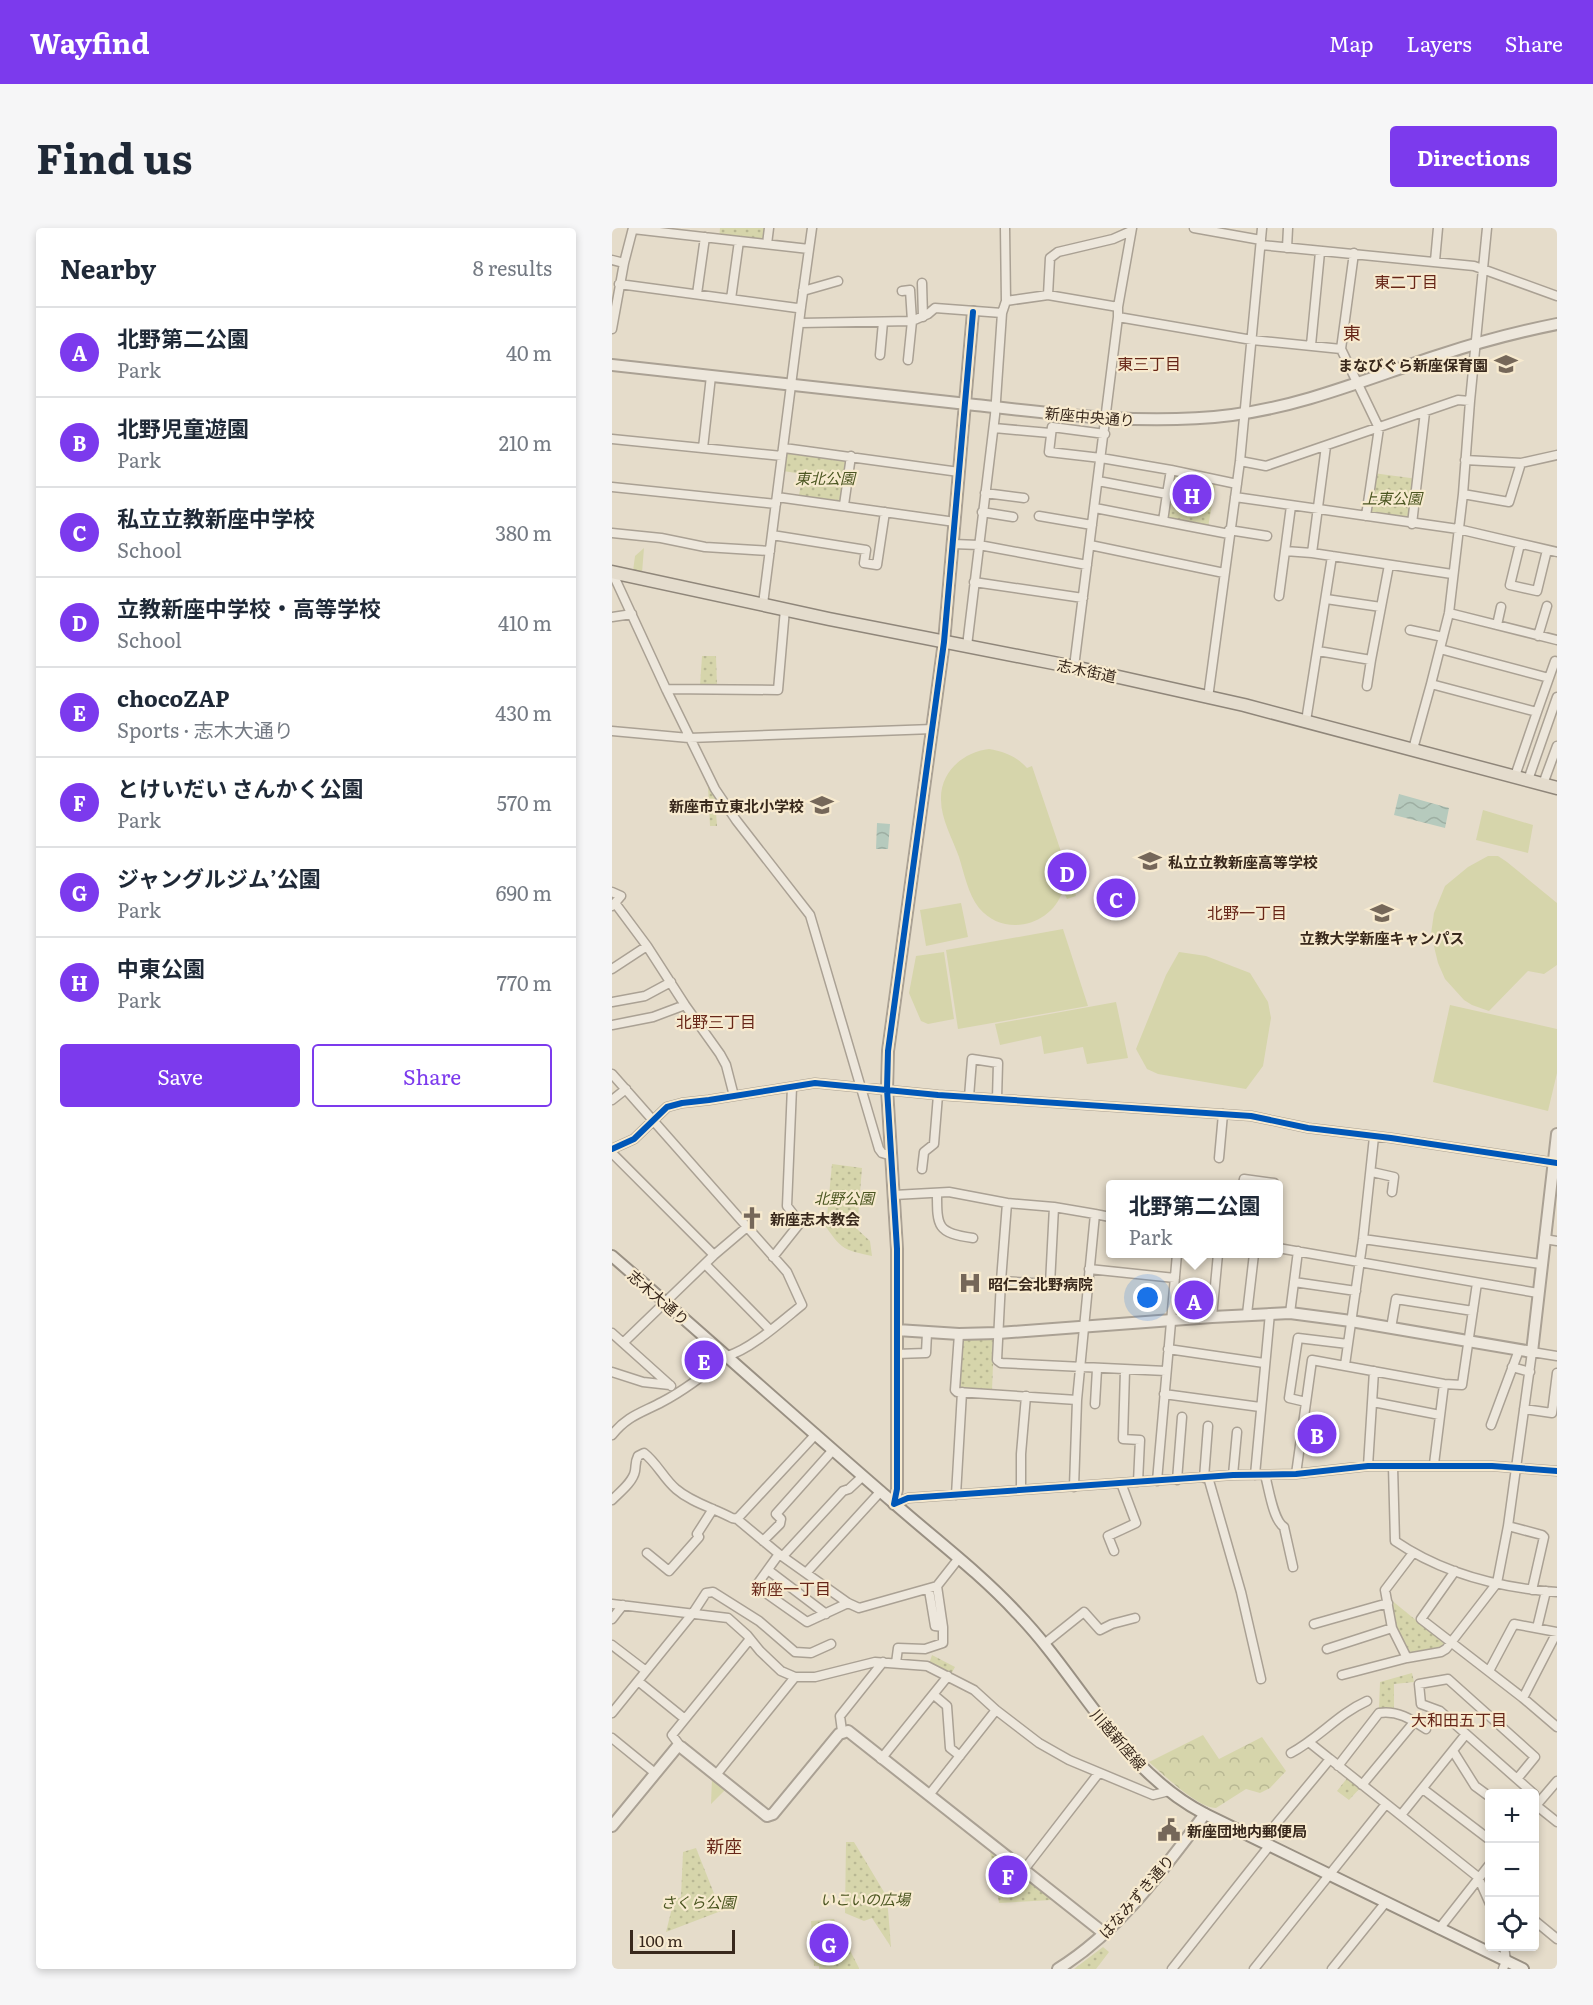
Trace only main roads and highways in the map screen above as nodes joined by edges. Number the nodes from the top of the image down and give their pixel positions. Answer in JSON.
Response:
{"nodes":[{"id":1,"x":612,"y":572,"type":"edge"},
{"id":2,"x":1557,"y":788,"type":"edge"}],
"edges":[{"from":1,"to":2,"type":"main road","name":"志木街道"}]}
